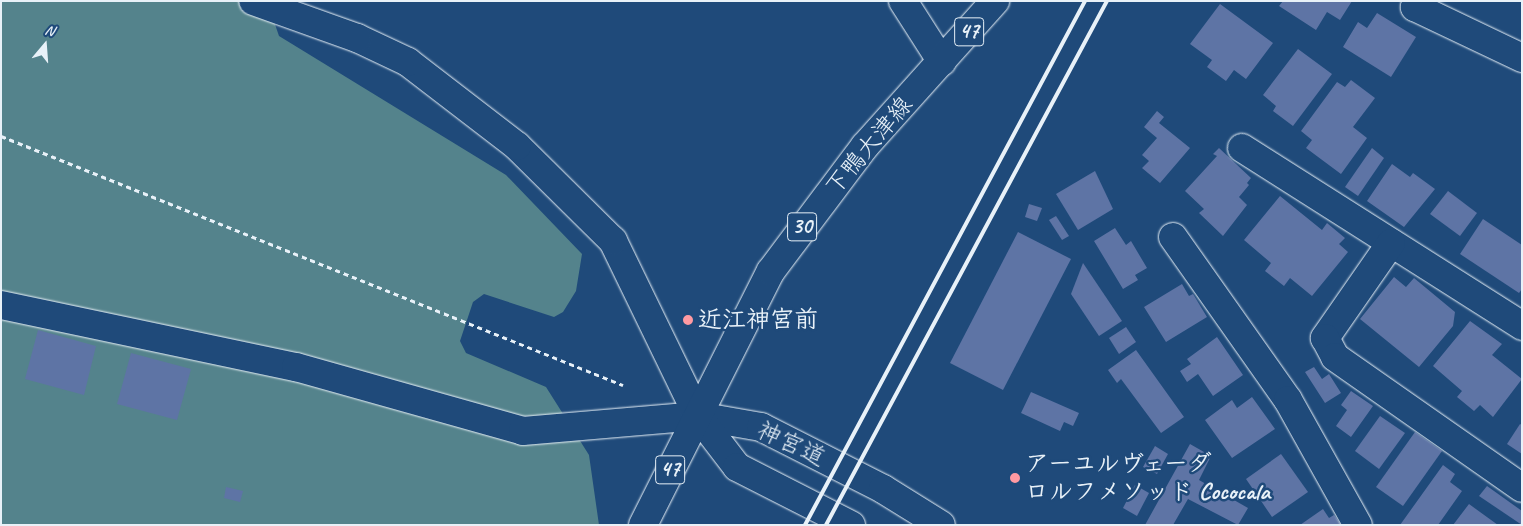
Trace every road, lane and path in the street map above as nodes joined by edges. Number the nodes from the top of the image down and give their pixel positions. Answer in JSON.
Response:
{"nodes":[{"id":1,"x":253,"y":1,"type":"edge"},
{"id":2,"x":903,"y":1,"type":"edge"},
{"id":3,"x":995,"y":1,"type":"edge"},
{"id":4,"x":1413,"y":3,"type":"edge"},
{"id":5,"x":1522,"y":58,"type":"edge"},
{"id":6,"x":942,"y":62,"type":"junction"},
{"id":7,"x":1,"y":136,"type":"edge"},
{"id":8,"x":1242,"y":148,"type":"dead end"},
{"id":9,"x":1173,"y":237,"type":"dead end"},
{"id":10,"x":1391,"y":243,"type":"junction"},
{"id":11,"x":1,"y":305,"type":"edge"},
{"id":12,"x":1522,"y":326,"type":"edge"},
{"id":13,"x":624,"y":386,"type":"dead end"},
{"id":14,"x":698,"y":416,"type":"junction"},
{"id":15,"x":1522,"y":488,"type":"edge"},
{"id":16,"x":643,"y":525,"type":"edge"},
{"id":17,"x":851,"y":525,"type":"edge"},
{"id":18,"x":940,"y":525,"type":"edge"},
{"id":19,"x":1358,"y":525,"type":"edge"}],
"edges":[{"from":1,"to":14,"type":"street"},
{"from":2,"to":6,"type":"street"},
{"from":3,"to":6,"type":"street","number":"47"},
{"from":4,"to":5,"type":"street"},
{"from":6,"to":14,"type":"street","name":"下鴨大津線","number":"30"},
{"from":7,"to":13,"type":"path"},
{"from":8,"to":10,"type":"street"},
{"from":9,"to":19,"type":"street"},
{"from":10,"to":12,"type":"street"},
{"from":10,"to":15,"type":"street"},
{"from":11,"to":14,"type":"street"},
{"from":14,"to":16,"type":"street","number":"47"},
{"from":14,"to":17,"type":"street","name":"神宮道"},
{"from":14,"to":18,"type":"street","name":"神宮道"}]}
